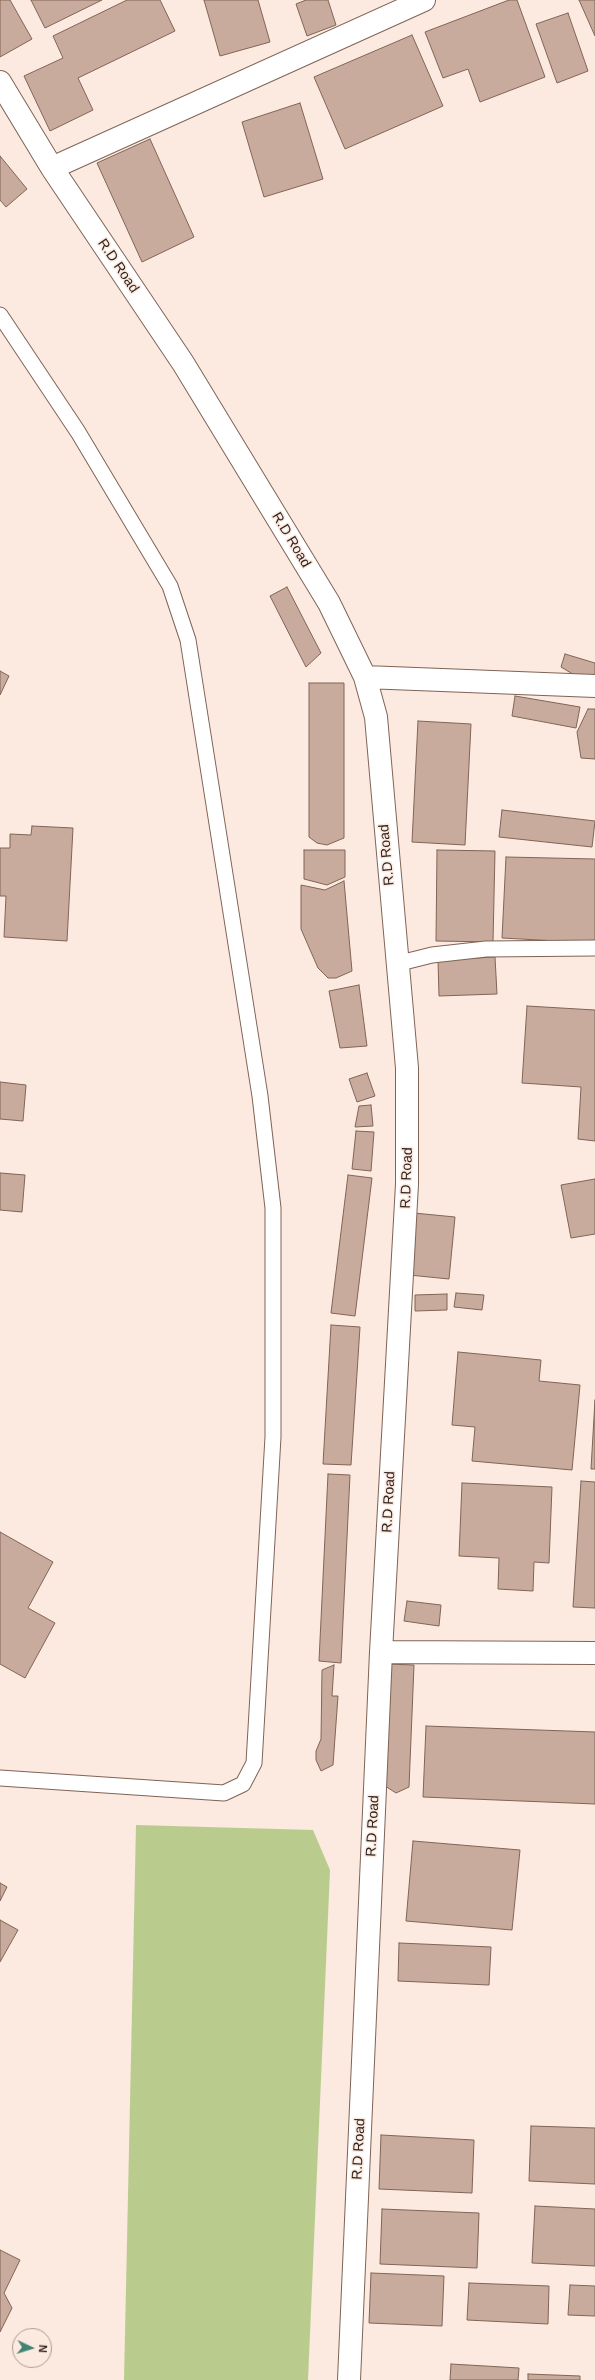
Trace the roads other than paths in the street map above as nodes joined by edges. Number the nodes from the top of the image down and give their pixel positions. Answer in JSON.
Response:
{"nodes":[{"id":1,"x":424,"y":0,"type":"edge"},
{"id":2,"x":0,"y":82,"type":"edge"},
{"id":3,"x":52,"y":168,"type":"junction"},
{"id":4,"x":0,"y":315,"type":"edge"},
{"id":5,"x":365,"y":677,"type":"junction"},
{"id":6,"x":595,"y":686,"type":"edge"},
{"id":7,"x":595,"y":948,"type":"edge"},
{"id":8,"x":396,"y":964,"type":"junction"},
{"id":9,"x":381,"y":1652,"type":"junction"},
{"id":10,"x":595,"y":1653,"type":"edge"},
{"id":11,"x":0,"y":1778,"type":"edge"},
{"id":12,"x":349,"y":2380,"type":"edge"}],
"edges":[{"from":1,"to":3,"type":"street"},
{"from":2,"to":3,"type":"street","name":"R.D Road"},
{"from":3,"to":5,"type":"street","name":"R.D Road"},
{"from":4,"to":11,"type":"lane"},
{"from":5,"to":6,"type":"street"},
{"from":5,"to":8,"type":"street","name":"R.D Road"},
{"from":7,"to":8,"type":"lane"},
{"from":8,"to":9,"type":"street","name":"R.D Road"},
{"from":9,"to":10,"type":"street"},
{"from":9,"to":12,"type":"street","name":"R.D Road"}]}
